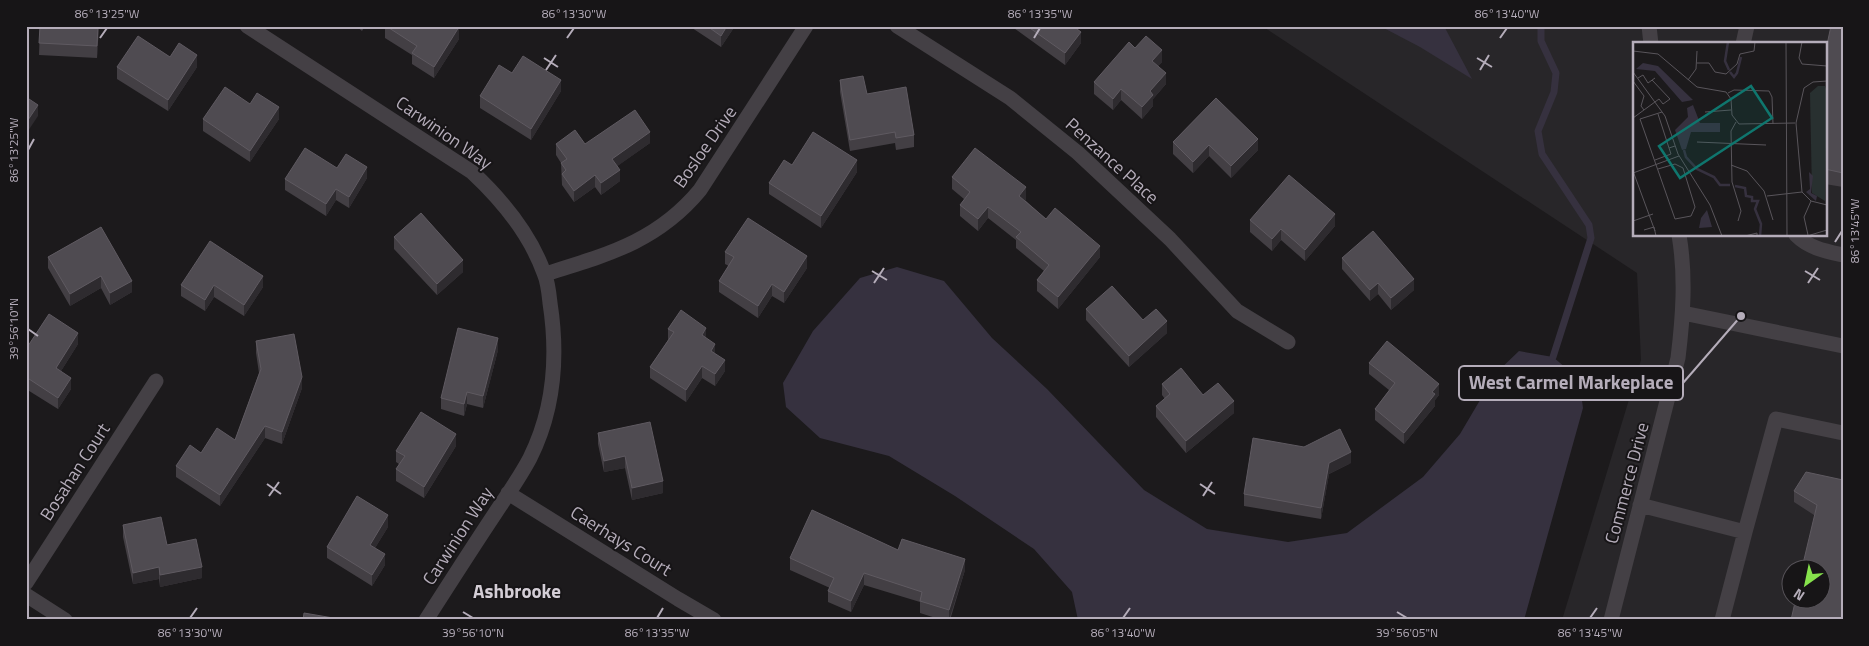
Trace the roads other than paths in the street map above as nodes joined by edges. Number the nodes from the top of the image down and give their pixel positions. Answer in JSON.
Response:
{"nodes":[{"id":1,"x":247,"y":26,"type":"edge"},
{"id":2,"x":806,"y":26,"type":"edge"},
{"id":3,"x":897,"y":26,"type":"edge"},
{"id":4,"x":1649,"y":26,"type":"edge"},
{"id":5,"x":1747,"y":26,"type":"edge"},
{"id":6,"x":1651,"y":42,"type":"edge"},
{"id":7,"x":1743,"y":42,"type":"edge"},
{"id":8,"x":1679,"y":236,"type":"edge"},
{"id":9,"x":1797,"y":236,"type":"edge"},
{"id":10,"x":1843,"y":255,"type":"edge"},
{"id":11,"x":545,"y":274,"type":"junction"},
{"id":12,"x":1683,"y":313,"type":"junction"},
{"id":13,"x":1288,"y":342,"type":"dead end"},
{"id":14,"x":1843,"y":346,"type":"edge"},
{"id":15,"x":156,"y":381,"type":"dead end"},
{"id":16,"x":1843,"y":433,"type":"edge"},
{"id":17,"x":508,"y":493,"type":"junction"},
{"id":18,"x":1640,"y":505,"type":"junction"},
{"id":19,"x":1745,"y":532,"type":"junction"},
{"id":20,"x":26,"y":583,"type":"edge"},
{"id":21,"x":26,"y":595,"type":"edge"},
{"id":22,"x":65,"y":620,"type":"edge"},
{"id":23,"x":426,"y":620,"type":"edge"},
{"id":24,"x":714,"y":620,"type":"edge"},
{"id":25,"x":1611,"y":620,"type":"edge"},
{"id":26,"x":1722,"y":620,"type":"edge"}],
"edges":[{"from":1,"to":11,"type":"street","name":"Carwinion Way"},
{"from":2,"to":11,"type":"street","name":"Bosloe Drive"},
{"from":3,"to":13,"type":"street","name":"Penzance Place"},
{"from":4,"to":6,"type":"street"},
{"from":5,"to":7,"type":"street"},
{"from":8,"to":12,"type":"street","name":"Commerce Drive"},
{"from":9,"to":10,"type":"street"},
{"from":11,"to":17,"type":"street","name":"Carwinion Way"},
{"from":12,"to":14,"type":"street"},
{"from":12,"to":18,"type":"street","name":"Commerce Drive"},
{"from":15,"to":20,"type":"street","name":"Bosahan Court"},
{"from":16,"to":19,"type":"street"},
{"from":17,"to":23,"type":"street","name":"Carwinion Way"},
{"from":17,"to":24,"type":"street","name":"Caerhays Court"},
{"from":18,"to":19,"type":"street"},
{"from":18,"to":25,"type":"street","name":"Commerce Drive"},
{"from":19,"to":26,"type":"street"},
{"from":21,"to":22,"type":"street"}]}
